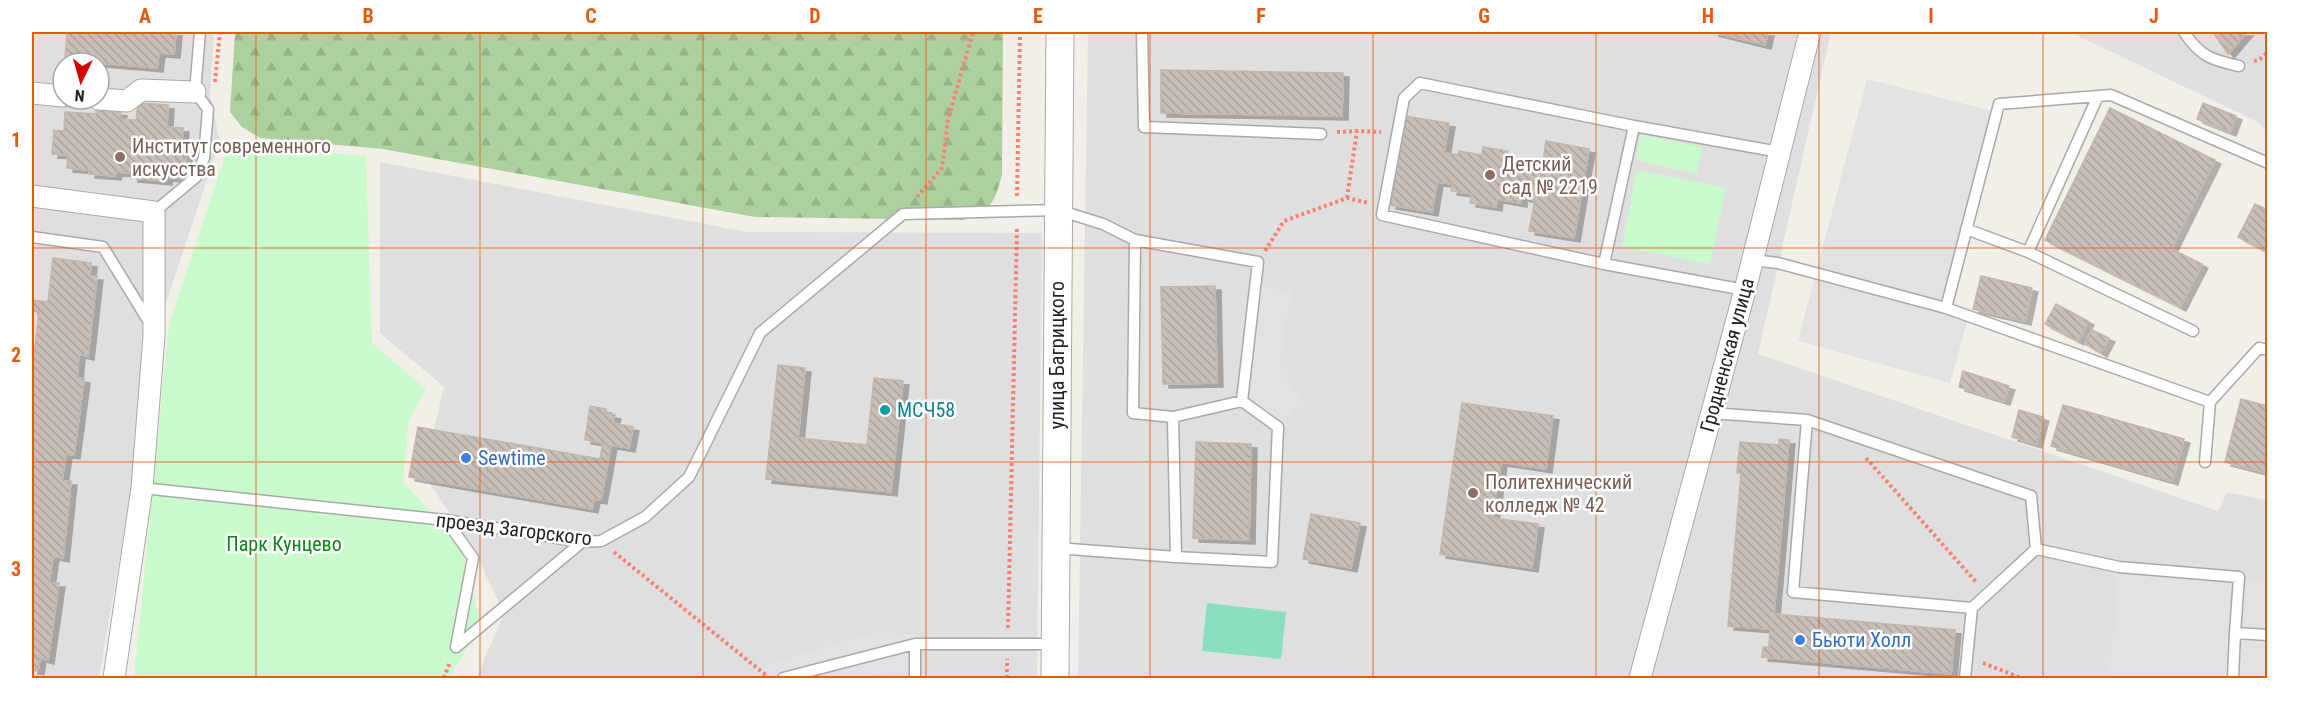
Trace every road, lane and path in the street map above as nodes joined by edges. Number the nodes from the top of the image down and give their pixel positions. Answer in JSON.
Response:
{"nodes":[{"id":1,"x":200,"y":32,"type":"edge"},
{"id":2,"x":220,"y":32,"type":"edge"},
{"id":3,"x":973,"y":32,"type":"edge"},
{"id":4,"x":1020,"y":32,"type":"edge"},
{"id":5,"x":1060,"y":32,"type":"edge"},
{"id":6,"x":1142,"y":32,"type":"edge"},
{"id":7,"x":1810,"y":32,"type":"edge"},
{"id":8,"x":2184,"y":32,"type":"edge"},
{"id":9,"x":2239,"y":66,"type":"dead end"},
{"id":10,"x":195,"y":92,"type":"junction"},
{"id":11,"x":32,"y":93,"type":"edge"},
{"id":12,"x":51,"y":95,"type":"edge"},
{"id":13,"x":2098,"y":96,"type":"junction"},
{"id":14,"x":111,"y":100,"type":"edge"},
{"id":15,"x":208,"y":109,"type":"junction"},
{"id":16,"x":1634,"y":126,"type":"junction"},
{"id":17,"x":1321,"y":134,"type":"dead end"},
{"id":18,"x":1397,"y":135,"type":"junction"},
{"id":19,"x":1780,"y":153,"type":"junction"},
{"id":20,"x":2268,"y":163,"type":"edge"},
{"id":21,"x":32,"y":196,"type":"edge"},
{"id":22,"x":1347,"y":198,"type":"junction"},
{"id":23,"x":1384,"y":205,"type":"junction"},
{"id":24,"x":1058,"y":210,"type":"junction"},
{"id":25,"x":1017,"y":211,"type":"junction"},
{"id":26,"x":154,"y":212,"type":"junction"},
{"id":27,"x":903,"y":214,"type":"junction"},
{"id":28,"x":1966,"y":229,"type":"junction"},
{"id":29,"x":32,"y":237,"type":"edge"},
{"id":30,"x":1135,"y":240,"type":"junction"},
{"id":31,"x":2028,"y":252,"type":"junction"},
{"id":32,"x":1752,"y":260,"type":"junction"},
{"id":33,"x":1258,"y":261,"type":"junction"},
{"id":34,"x":1604,"y":264,"type":"junction"},
{"id":35,"x":1745,"y":290,"type":"junction"},
{"id":36,"x":1946,"y":308,"type":"junction"},
{"id":37,"x":2193,"y":331,"type":"dead end"},
{"id":38,"x":154,"y":336,"type":"junction"},
{"id":39,"x":2268,"y":350,"type":"edge"},
{"id":40,"x":1242,"y":401,"type":"junction"},
{"id":41,"x":2210,"y":402,"type":"junction"},
{"id":42,"x":1711,"y":412,"type":"junction"},
{"id":43,"x":1173,"y":417,"type":"junction"},
{"id":44,"x":1807,"y":420,"type":"junction"},
{"id":45,"x":1844,"y":433,"type":"junction"},
{"id":46,"x":2205,"y":462,"type":"dead end"},
{"id":47,"x":142,"y":488,"type":"junction"},
{"id":48,"x":446,"y":520,"type":"junction"},
{"id":49,"x":601,"y":541,"type":"junction"},
{"id":50,"x":582,"y":542,"type":"junction"},
{"id":51,"x":1056,"y":548,"type":"junction"},
{"id":52,"x":2036,"y":549,"type":"junction"},
{"id":53,"x":1176,"y":557,"type":"junction"},
{"id":54,"x":1987,"y":594,"type":"junction"},
{"id":55,"x":1972,"y":608,"type":"junction"},
{"id":56,"x":2235,"y":633,"type":"junction"},
{"id":57,"x":2268,"y":635,"type":"edge"},
{"id":58,"x":915,"y":644,"type":"junction"},
{"id":59,"x":1007,"y":644,"type":"junction"},
{"id":60,"x":1055,"y":645,"type":"junction"},
{"id":61,"x":1967,"y":656,"type":"junction"},
{"id":62,"x":1644,"y":677,"type":"edge"},
{"id":63,"x":114,"y":678,"type":"edge"},
{"id":64,"x":770,"y":678,"type":"edge"},
{"id":65,"x":783,"y":678,"type":"edge"},
{"id":66,"x":915,"y":678,"type":"edge"},
{"id":67,"x":1007,"y":678,"type":"edge"},
{"id":68,"x":1055,"y":678,"type":"edge"},
{"id":69,"x":1965,"y":678,"type":"edge"},
{"id":70,"x":2021,"y":678,"type":"edge"},
{"id":71,"x":2233,"y":678,"type":"edge"}],
"edges":[{"from":1,"to":10,"type":"lane"},
{"from":2,"to":15,"type":"path"},
{"from":3,"to":27,"type":"path"},
{"from":4,"to":25,"type":"path"},
{"from":5,"to":24,"type":"street","name":"улица Багрицкого"},
{"from":6,"to":17,"type":"lane"},
{"from":7,"to":19,"type":"street","name":"Гродненская улица"},
{"from":8,"to":9,"type":"lane"},
{"from":10,"to":14,"type":"street"},
{"from":10,"to":15,"type":"lane"},
{"from":11,"to":12,"type":"street"},
{"from":13,"to":20,"type":"lane"},
{"from":13,"to":28,"type":"lane"},
{"from":13,"to":31,"type":"lane"},
{"from":15,"to":26,"type":"lane"},
{"from":16,"to":18,"type":"lane"},
{"from":16,"to":19,"type":"lane"},
{"from":16,"to":34,"type":"lane"},
{"from":18,"to":22,"type":"path"},
{"from":18,"to":23,"type":"lane"},
{"from":19,"to":32,"type":"street","name":"Гродненская улица"},
{"from":21,"to":26,"type":"street"},
{"from":22,"to":23,"type":"path"},
{"from":22,"to":33,"type":"path"},
{"from":23,"to":34,"type":"lane"},
{"from":24,"to":25,"type":"lane"},
{"from":24,"to":30,"type":"lane"},
{"from":24,"to":51,"type":"street","name":"улица Багрицкого"},
{"from":25,"to":27,"type":"lane"},
{"from":25,"to":59,"type":"path"},
{"from":26,"to":38,"type":"street"},
{"from":27,"to":49,"type":"lane","name":"проезд Загорского"},
{"from":28,"to":31,"type":"lane"},
{"from":28,"to":36,"type":"lane"},
{"from":29,"to":38,"type":"lane"},
{"from":30,"to":33,"type":"lane"},
{"from":30,"to":43,"type":"lane"},
{"from":31,"to":37,"type":"lane"},
{"from":32,"to":35,"type":"street","name":"Гродненская улица"},
{"from":32,"to":36,"type":"lane"},
{"from":33,"to":40,"type":"lane"},
{"from":34,"to":35,"type":"lane"},
{"from":35,"to":42,"type":"street","name":"Гродненская улица"},
{"from":36,"to":41,"type":"lane"},
{"from":38,"to":47,"type":"street"},
{"from":39,"to":41,"type":"lane"},
{"from":40,"to":43,"type":"lane"},
{"from":40,"to":53,"type":"lane"},
{"from":41,"to":46,"type":"lane"},
{"from":42,"to":44,"type":"lane"},
{"from":42,"to":62,"type":"street","name":"Гродненская улица"},
{"from":43,"to":53,"type":"lane"},
{"from":44,"to":45,"type":"lane"},
{"from":44,"to":55,"type":"lane"},
{"from":45,"to":52,"type":"lane"},
{"from":45,"to":54,"type":"path"},
{"from":47,"to":48,"type":"lane","name":"проезд Загорского"},
{"from":47,"to":63,"type":"street"},
{"from":48,"to":50,"type":"lane","name":"проезд Загорского"},
{"from":48,"to":50,"type":"lane"},
{"from":49,"to":50,"type":"lane","name":"проезд Загорского"},
{"from":49,"to":64,"type":"path"},
{"from":51,"to":53,"type":"lane"},
{"from":51,"to":60,"type":"street","name":"улица Багрицкого"},
{"from":52,"to":54,"type":"lane"},
{"from":52,"to":56,"type":"lane"},
{"from":54,"to":55,"type":"lane"},
{"from":55,"to":61,"type":"lane"},
{"from":56,"to":57,"type":"lane"},
{"from":56,"to":71,"type":"lane"},
{"from":58,"to":59,"type":"lane"},
{"from":58,"to":65,"type":"lane"},
{"from":58,"to":66,"type":"lane"},
{"from":59,"to":60,"type":"lane"},
{"from":59,"to":67,"type":"path"},
{"from":60,"to":68,"type":"street","name":"улица Багрицкого"},
{"from":61,"to":69,"type":"lane"},
{"from":61,"to":70,"type":"path"}]}
